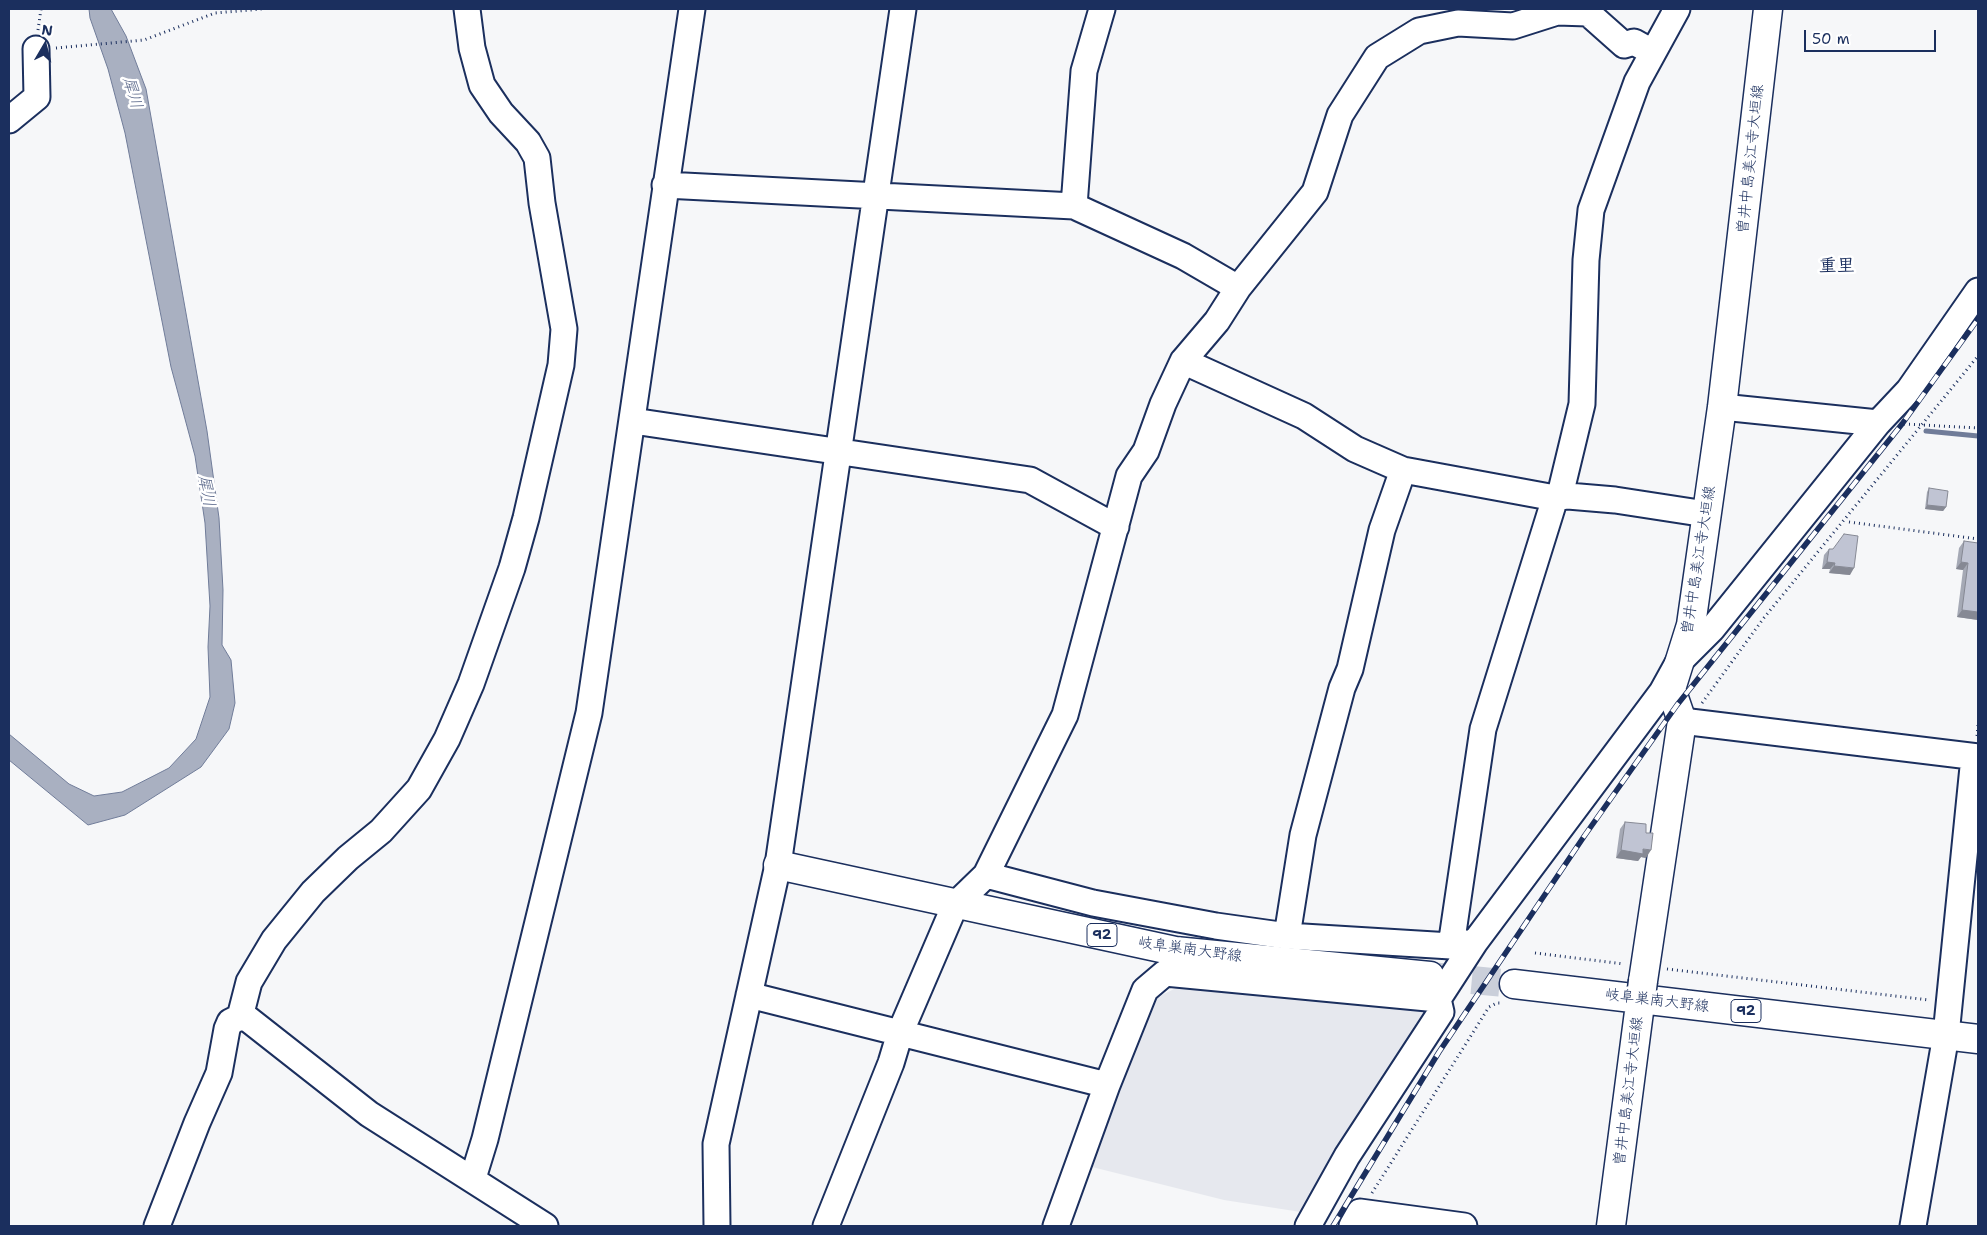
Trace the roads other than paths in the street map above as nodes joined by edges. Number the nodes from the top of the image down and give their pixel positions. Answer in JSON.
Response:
{"nodes":[{"id":1,"x":467,"y":9,"type":"edge"},
{"id":2,"x":692,"y":9,"type":"edge"},
{"id":3,"x":903,"y":9,"type":"edge"},
{"id":4,"x":1102,"y":9,"type":"edge"},
{"id":5,"x":1677,"y":9,"type":"edge"},
{"id":6,"x":1768,"y":9,"type":"edge"},
{"id":7,"x":36,"y":48,"type":"road end"},
{"id":8,"x":1652,"y":52,"type":"junction"},
{"id":9,"x":9,"y":120,"type":"edge"},
{"id":10,"x":665,"y":185,"type":"junction"},
{"id":11,"x":876,"y":194,"type":"junction"},
{"id":12,"x":1074,"y":206,"type":"junction"},
{"id":13,"x":1238,"y":288,"type":"junction"},
{"id":14,"x":1978,"y":291,"type":"edge"},
{"id":15,"x":1183,"y":362,"type":"junction"},
{"id":16,"x":1722,"y":407,"type":"junction"},
{"id":17,"x":633,"y":420,"type":"junction"},
{"id":18,"x":1878,"y":423,"type":"junction"},
{"id":19,"x":837,"y":452,"type":"junction"},
{"id":20,"x":1403,"y":470,"type":"junction"},
{"id":21,"x":1555,"y":498,"type":"junction"},
{"id":22,"x":1706,"y":514,"type":"junction"},
{"id":23,"x":1116,"y":527,"type":"junction"},
{"id":24,"x":1678,"y":664,"type":"junction"},
{"id":25,"x":1688,"y":721,"type":"junction"},
{"id":26,"x":1976,"y":757,"type":"edge"},
{"id":27,"x":778,"y":865,"type":"junction"},
{"id":28,"x":986,"y":875,"type":"junction"},
{"id":29,"x":955,"y":904,"type":"junction"},
{"id":30,"x":1287,"y":936,"type":"junction"},
{"id":31,"x":1463,"y":944,"type":"junction"},
{"id":32,"x":1514,"y":984,"type":"tunnel mouth"},
{"id":33,"x":1434,"y":987,"type":"junction"},
{"id":34,"x":749,"y":995,"type":"junction"},
{"id":35,"x":240,"y":1016,"type":"junction"},
{"id":36,"x":900,"y":1033,"type":"junction"},
{"id":37,"x":1946,"y":1035,"type":"junction"},
{"id":38,"x":1978,"y":1039,"type":"edge"},
{"id":39,"x":1107,"y":1085,"type":"junction"},
{"id":40,"x":473,"y":1178,"type":"junction"},
{"id":41,"x":157,"y":1226,"type":"edge"},
{"id":42,"x":545,"y":1226,"type":"edge"},
{"id":43,"x":717,"y":1226,"type":"edge"},
{"id":44,"x":826,"y":1226,"type":"edge"},
{"id":45,"x":1056,"y":1226,"type":"edge"},
{"id":46,"x":1308,"y":1226,"type":"edge"},
{"id":47,"x":1352,"y":1226,"type":"edge"},
{"id":48,"x":1464,"y":1226,"type":"edge"},
{"id":49,"x":1611,"y":1226,"type":"edge"},
{"id":50,"x":1913,"y":1226,"type":"edge"}],
"edges":[{"from":1,"to":35,"type":"street"},
{"from":2,"to":10,"type":"street"},
{"from":3,"to":11,"type":"street"},
{"from":4,"to":12,"type":"street"},
{"from":5,"to":8,"type":"street"},
{"from":6,"to":16,"type":"main road","name":"曽井中島美江寺大垣線"},
{"from":7,"to":9,"type":"street"},
{"from":8,"to":13,"type":"street"},
{"from":8,"to":21,"type":"street"},
{"from":10,"to":11,"type":"street"},
{"from":10,"to":17,"type":"street"},
{"from":11,"to":12,"type":"street"},
{"from":11,"to":19,"type":"street"},
{"from":12,"to":13,"type":"street"},
{"from":13,"to":15,"type":"street"},
{"from":14,"to":18,"type":"street"},
{"from":15,"to":20,"type":"street"},
{"from":15,"to":23,"type":"street"},
{"from":16,"to":18,"type":"street"},
{"from":16,"to":22,"type":"main road","name":"曽井中島美江寺大垣線"},
{"from":17,"to":19,"type":"street"},
{"from":17,"to":40,"type":"street"},
{"from":18,"to":24,"type":"street"},
{"from":19,"to":23,"type":"street"},
{"from":19,"to":27,"type":"street"},
{"from":20,"to":21,"type":"street"},
{"from":20,"to":30,"type":"street"},
{"from":21,"to":22,"type":"street"},
{"from":21,"to":31,"type":"street"},
{"from":22,"to":24,"type":"main road","name":"曽井中島美江寺大垣線"},
{"from":23,"to":28,"type":"street"},
{"from":24,"to":25,"type":"main road","name":"曽井中島美江寺大垣線"},
{"from":24,"to":31,"type":"street"},
{"from":25,"to":26,"type":"street"},
{"from":25,"to":49,"type":"main road","name":"曽井中島美江寺大垣線"},
{"from":26,"to":37,"type":"street"},
{"from":27,"to":29,"type":"main road","name":"岐阜巣南大野線","number":"92"},
{"from":27,"to":34,"type":"street"},
{"from":28,"to":29,"type":"street"},
{"from":28,"to":30,"type":"street"},
{"from":29,"to":33,"type":"main road","name":"岐阜巣南大野線","number":"92"},
{"from":29,"to":36,"type":"street"},
{"from":30,"to":31,"type":"street"},
{"from":31,"to":33,"type":"street"},
{"from":32,"to":37,"type":"main road","name":"岐阜巣南大野線","number":"92"},
{"from":33,"to":39,"type":"street"},
{"from":33,"to":46,"type":"street"},
{"from":34,"to":36,"type":"street"},
{"from":34,"to":43,"type":"street"},
{"from":35,"to":40,"type":"street"},
{"from":35,"to":41,"type":"street"},
{"from":36,"to":39,"type":"street"},
{"from":36,"to":44,"type":"street"},
{"from":37,"to":38,"type":"main road","name":"岐阜巣南大野線","number":"92"},
{"from":37,"to":50,"type":"street"},
{"from":39,"to":45,"type":"street"},
{"from":40,"to":42,"type":"street"},
{"from":47,"to":48,"type":"street"}]}
